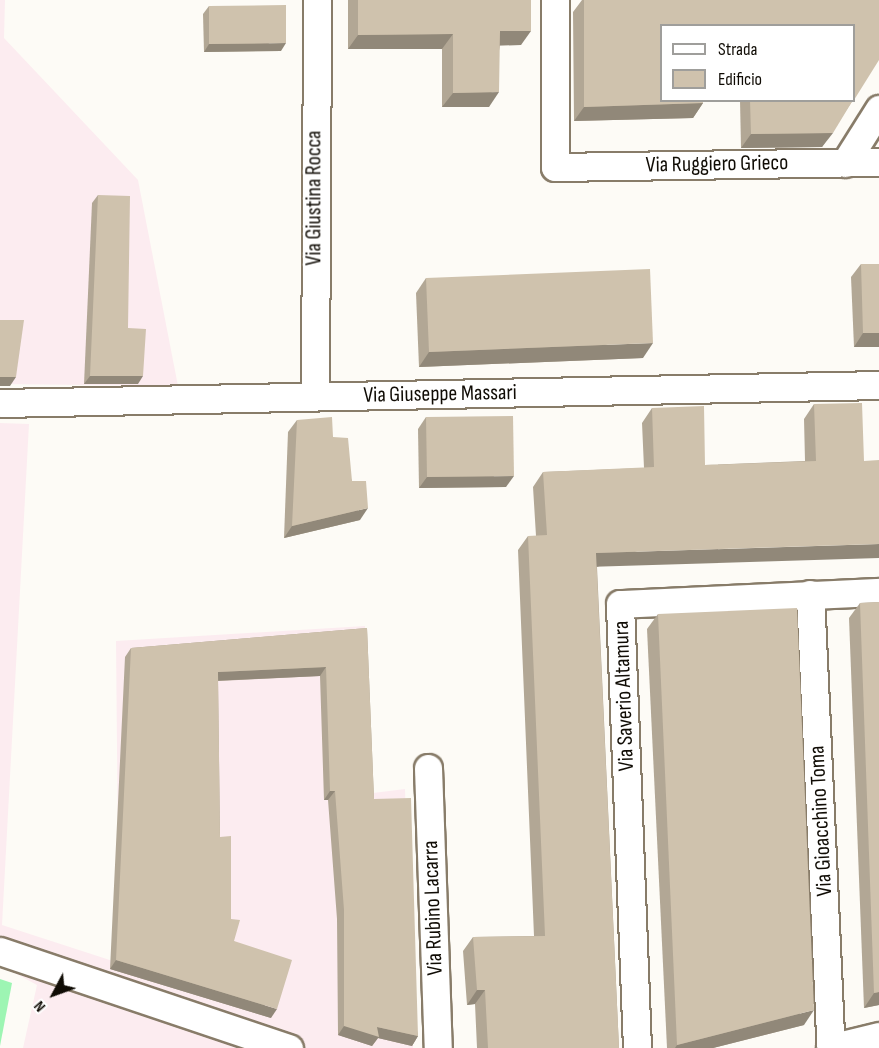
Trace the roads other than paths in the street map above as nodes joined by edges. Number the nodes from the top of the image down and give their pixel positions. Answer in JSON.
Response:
{"nodes":[{"id":1,"x":317,"y":0,"type":"edge"},
{"id":2,"x":555,"y":0,"type":"edge"},
{"id":3,"x":879,"y":109,"type":"edge"},
{"id":4,"x":879,"y":162,"type":"edge"},
{"id":5,"x":845,"y":163,"type":"junction"},
{"id":6,"x":879,"y":385,"type":"edge"},
{"id":7,"x":315,"y":396,"type":"junction"},
{"id":8,"x":0,"y":403,"type":"edge"},
{"id":9,"x":879,"y":592,"type":"edge"},
{"id":10,"x":810,"y":594,"type":"junction"},
{"id":11,"x":428,"y":768,"type":"dead end"},
{"id":12,"x":0,"y":951,"type":"edge"},
{"id":13,"x":879,"y":1036,"type":"edge"},
{"id":14,"x":289,"y":1048,"type":"edge"},
{"id":15,"x":438,"y":1048,"type":"edge"},
{"id":16,"x":637,"y":1048,"type":"edge"},
{"id":17,"x":831,"y":1048,"type":"edge"}],
"edges":[{"from":1,"to":7,"type":"street","name":"Via Giustina Rocca"},
{"from":2,"to":5,"type":"street","name":"Via Ruggiero Grieco"},
{"from":3,"to":5,"type":"street"},
{"from":4,"to":5,"type":"street","name":"Via Ruggiero Grieco"},
{"from":6,"to":7,"type":"street","name":"Via Giuseppe Massari"},
{"from":7,"to":8,"type":"street","name":"Via Giuseppe Massari"},
{"from":9,"to":10,"type":"street","name":"Via Saverio Altamura"},
{"from":10,"to":16,"type":"street","name":"Via Saverio Altamura"},
{"from":10,"to":17,"type":"street","name":"Via Gioacchino Toma"},
{"from":11,"to":15,"type":"street","name":"Via Rubino Lacarra"},
{"from":12,"to":14,"type":"street"},
{"from":13,"to":17,"type":"street"}]}
